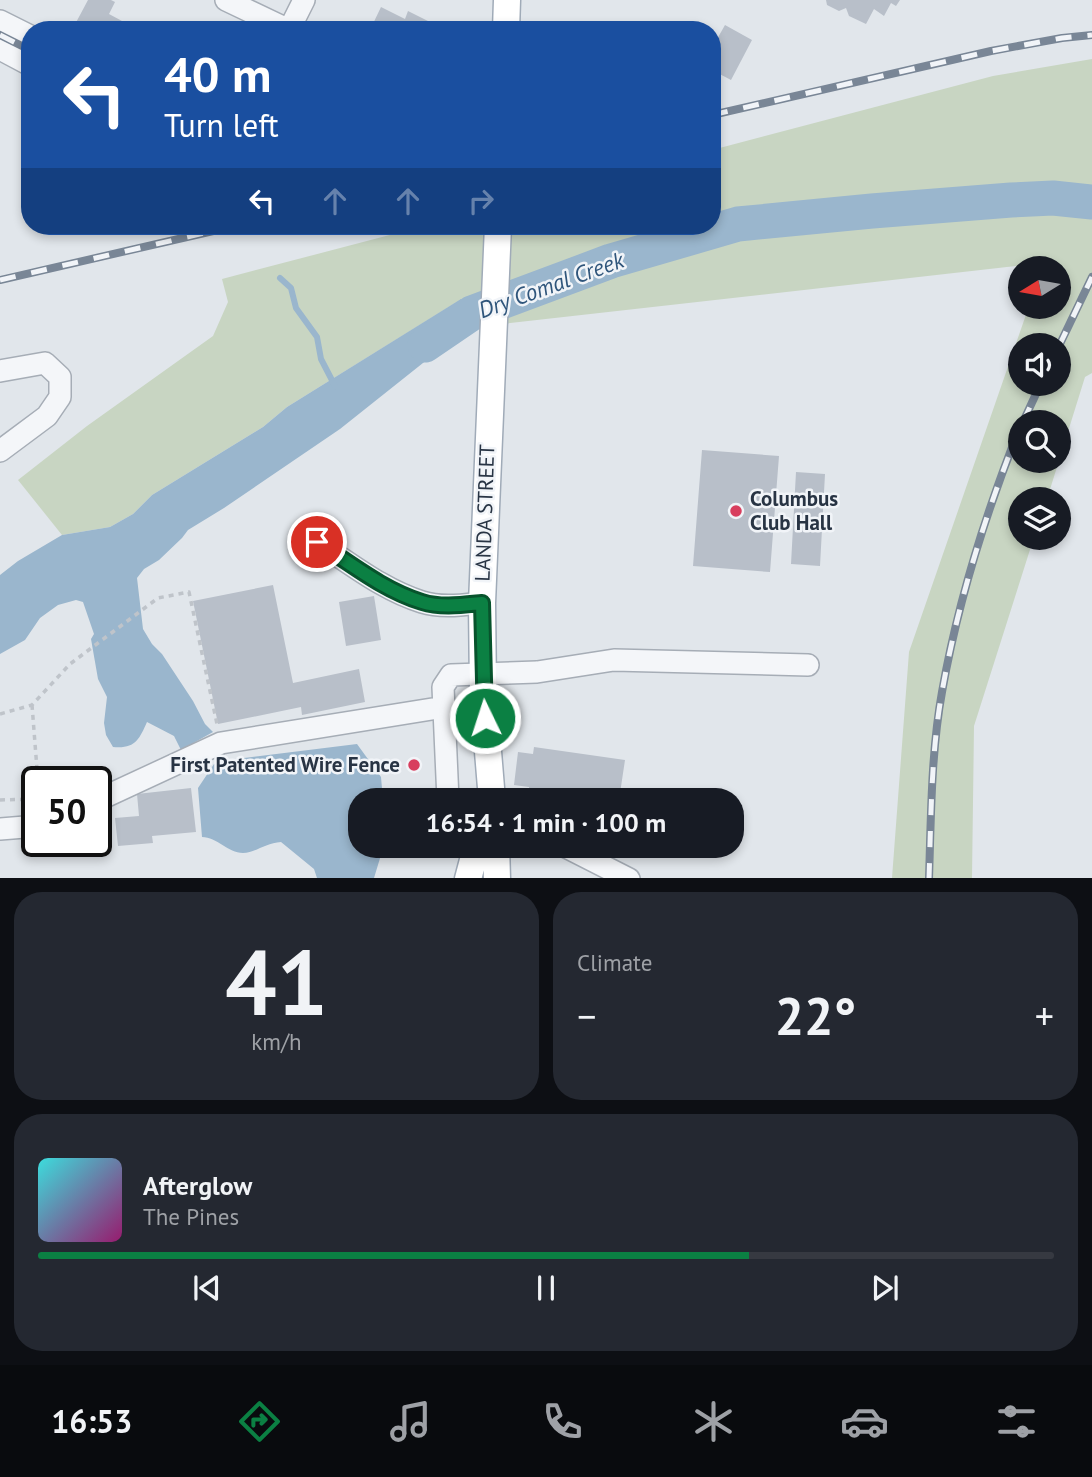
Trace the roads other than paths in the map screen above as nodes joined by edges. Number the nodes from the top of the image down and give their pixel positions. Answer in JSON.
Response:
{"nodes":[{"id":1,"x":226,"y":0,"type":"edge"},
{"id":2,"x":304,"y":0,"type":"edge"},
{"id":3,"x":507,"y":0,"type":"edge"},
{"id":4,"x":0,"y":21,"type":"edge"},
{"id":5,"x":270,"y":21,"type":"edge"},
{"id":6,"x":294,"y":21,"type":"edge"},
{"id":7,"x":506,"y":21,"type":"edge"},
{"id":8,"x":21,"y":32,"type":"edge"},
{"id":9,"x":0,"y":49,"type":"edge"},
{"id":10,"x":21,"y":60,"type":"edge"},
{"id":11,"x":498,"y":235,"type":"edge"},
{"id":12,"x":0,"y":371,"type":"edge"},
{"id":13,"x":0,"y":451,"type":"edge"},
{"id":14,"x":317,"y":542,"type":"dead end"},
{"id":15,"x":482,"y":603,"type":"junction"},
{"id":16,"x":808,"y":665,"type":"dead end"},
{"id":17,"x":482,"y":673,"type":"junction"},
{"id":18,"x":432,"y":709,"type":"dead end"},
{"id":19,"x":447,"y":788,"type":"edge"},
{"id":20,"x":491,"y":788,"type":"edge"},
{"id":21,"x":112,"y":794,"type":"edge"},
{"id":22,"x":21,"y":827,"type":"edge"},
{"id":23,"x":0,"y":830,"type":"edge"},
{"id":24,"x":473,"y":858,"type":"edge"},
{"id":25,"x":496,"y":858,"type":"edge"},
{"id":26,"x":588,"y":858,"type":"edge"},
{"id":27,"x":468,"y":878,"type":"edge"},
{"id":28,"x":497,"y":878,"type":"edge"},
{"id":29,"x":629,"y":878,"type":"edge"}],
"edges":[{"from":1,"to":5,"type":"street"},
{"from":2,"to":6,"type":"street"},
{"from":3,"to":7,"type":"main road"},
{"from":4,"to":8,"type":"street"},
{"from":9,"to":10,"type":"street"},
{"from":11,"to":15,"type":"main road","name":"LANDA STREET"},
{"from":12,"to":13,"type":"street"},
{"from":14,"to":15,"type":"street"},
{"from":15,"to":17,"type":"main road","name":"LANDA STREET"},
{"from":16,"to":17,"type":"street"},
{"from":17,"to":19,"type":"street"},
{"from":17,"to":20,"type":"main road","name":"LANDA STREET"},
{"from":18,"to":21,"type":"street"},
{"from":22,"to":23,"type":"street"},
{"from":24,"to":27,"type":"main road"},
{"from":25,"to":28,"type":"main road"},
{"from":26,"to":29,"type":"street"}]}
